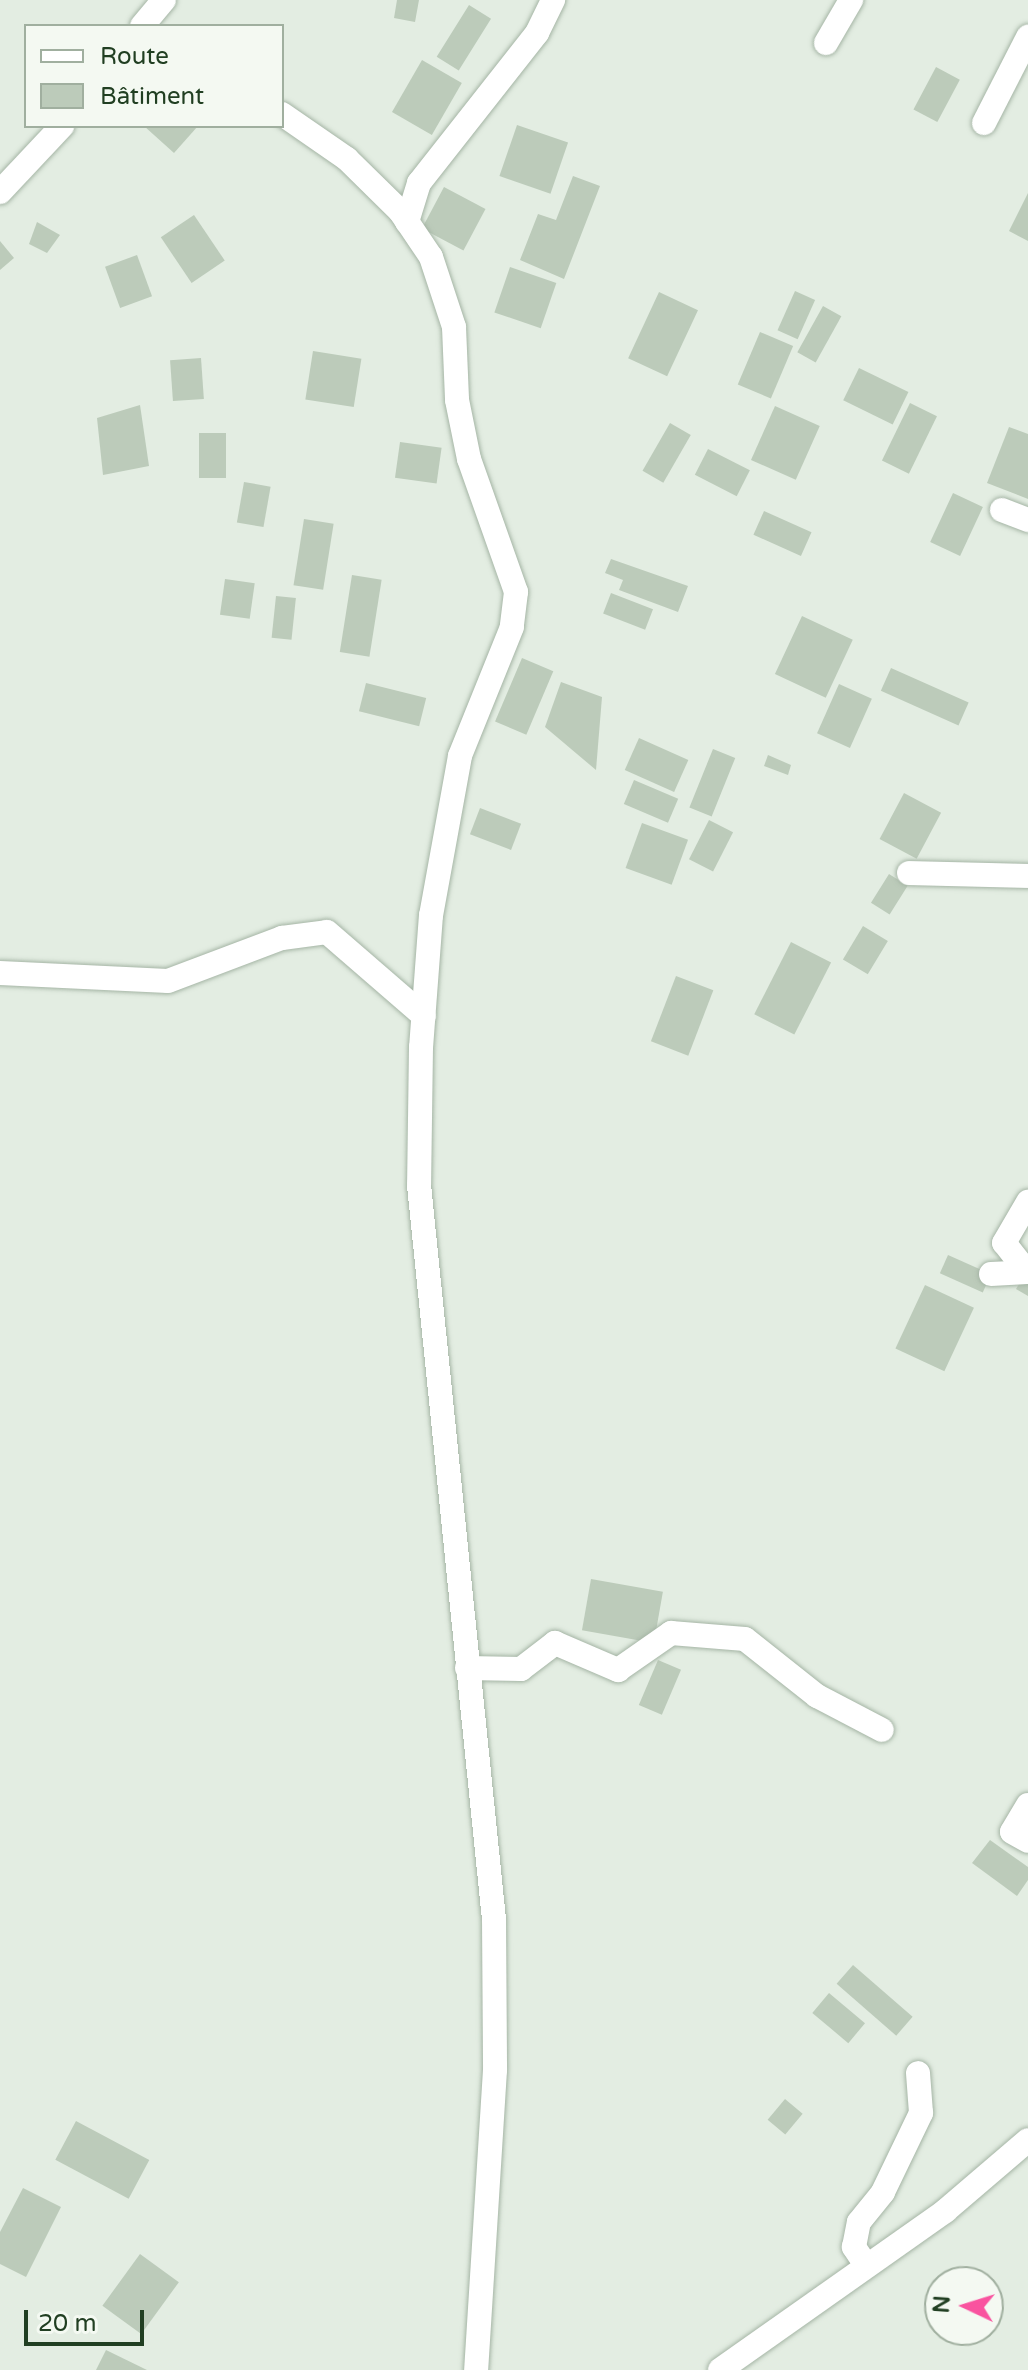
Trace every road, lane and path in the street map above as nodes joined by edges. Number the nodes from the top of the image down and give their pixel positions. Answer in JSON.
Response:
{"nodes":[{"id":1,"x":553,"y":0,"type":"edge"},
{"id":2,"x":851,"y":0,"type":"edge"},
{"id":3,"x":1028,"y":37,"type":"edge"},
{"id":4,"x":826,"y":43,"type":"dead end"},
{"id":5,"x":284,"y":115,"type":"edge"},
{"id":6,"x":984,"y":123,"type":"dead end"},
{"id":7,"x":60,"y":128,"type":"edge"},
{"id":8,"x":0,"y":192,"type":"edge"},
{"id":9,"x":407,"y":222,"type":"junction"},
{"id":10,"x":1002,"y":510,"type":"dead end"},
{"id":11,"x":1028,"y":520,"type":"edge"},
{"id":12,"x":909,"y":873,"type":"dead end"},
{"id":13,"x":1028,"y":876,"type":"edge"},
{"id":14,"x":0,"y":973,"type":"edge"},
{"id":15,"x":424,"y":1016,"type":"junction"},
{"id":16,"x":1028,"y":1202,"type":"edge"},
{"id":17,"x":991,"y":1274,"type":"dead end"},
{"id":18,"x":467,"y":1668,"type":"junction"},
{"id":19,"x":882,"y":1730,"type":"dead end"},
{"id":20,"x":1028,"y":1805,"type":"edge"},
{"id":21,"x":1028,"y":1841,"type":"edge"},
{"id":22,"x":918,"y":2073,"type":"dead end"},
{"id":23,"x":1028,"y":2140,"type":"edge"},
{"id":24,"x":866,"y":2265,"type":"junction"},
{"id":25,"x":476,"y":2370,"type":"edge"},
{"id":26,"x":720,"y":2370,"type":"edge"}],
"edges":[{"from":1,"to":9,"type":"street"},
{"from":2,"to":4,"type":"street"},
{"from":3,"to":6,"type":"street"},
{"from":5,"to":9,"type":"street"},
{"from":7,"to":8,"type":"street"},
{"from":9,"to":15,"type":"street"},
{"from":10,"to":11,"type":"street"},
{"from":12,"to":13,"type":"street"},
{"from":14,"to":15,"type":"street"},
{"from":15,"to":18,"type":"street"},
{"from":16,"to":17,"type":"street"},
{"from":18,"to":19,"type":"street"},
{"from":18,"to":25,"type":"street"},
{"from":20,"to":21,"type":"street"},
{"from":22,"to":24,"type":"street"},
{"from":23,"to":24,"type":"street"},
{"from":24,"to":26,"type":"street"}]}
